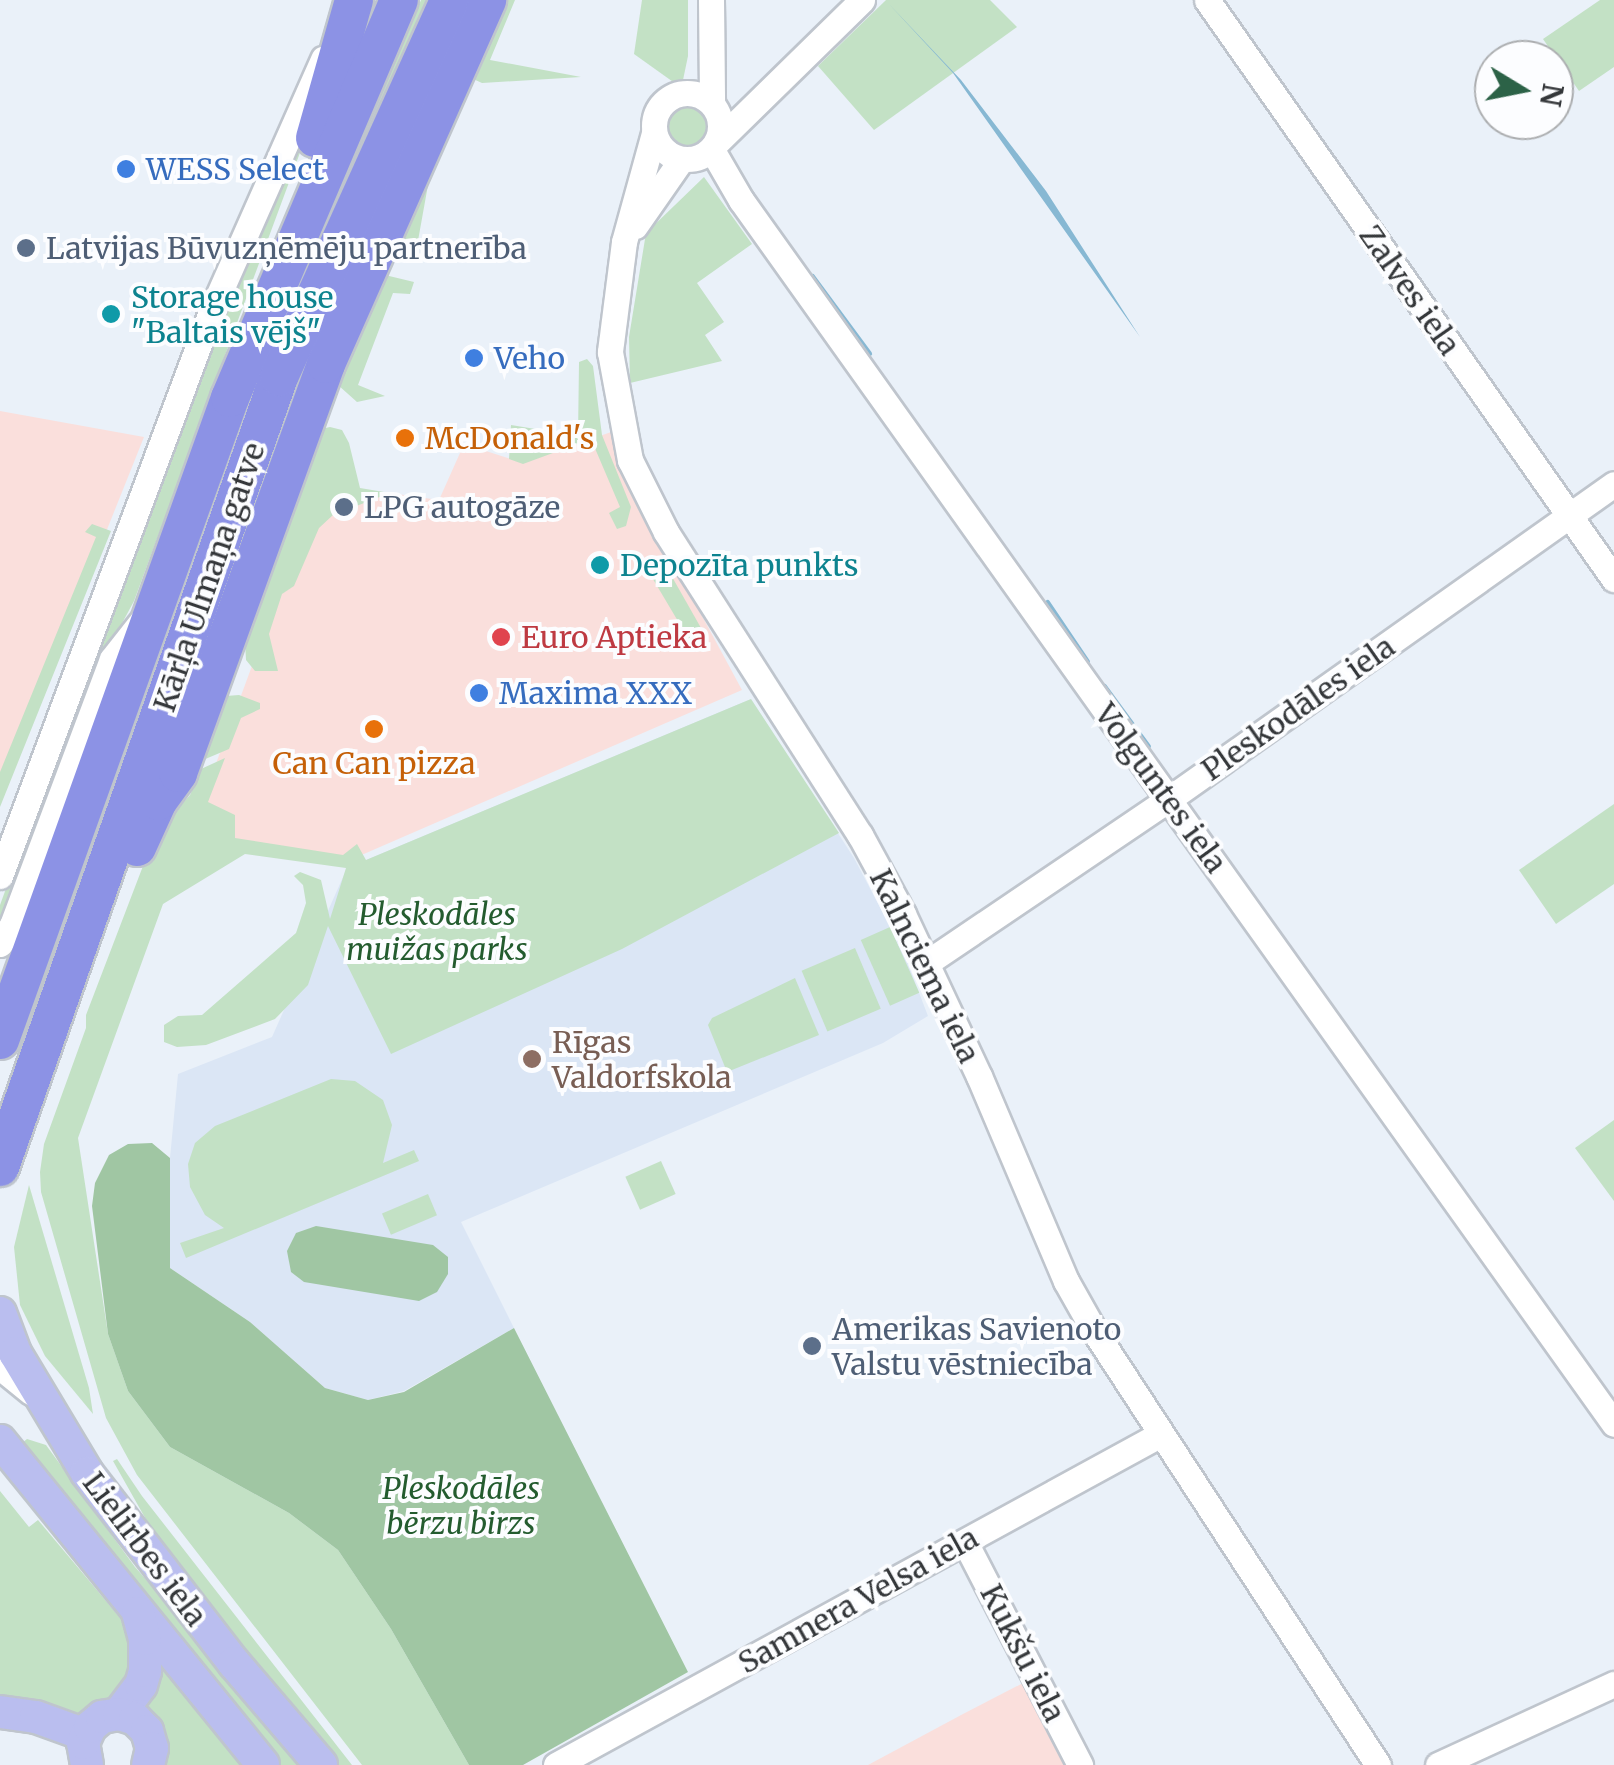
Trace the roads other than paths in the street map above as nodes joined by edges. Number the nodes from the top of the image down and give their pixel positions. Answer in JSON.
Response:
{"nodes":[{"id":1,"x":352,"y":0,"type":"edge"},
{"id":2,"x":399,"y":0,"type":"edge"},
{"id":3,"x":449,"y":0,"type":"edge"},
{"id":4,"x":487,"y":0,"type":"edge"},
{"id":5,"x":697,"y":0,"type":"edge"},
{"id":6,"x":711,"y":0,"type":"edge"},
{"id":7,"x":862,"y":0,"type":"edge"},
{"id":8,"x":1206,"y":0,"type":"edge"},
{"id":9,"x":763,"y":95,"type":"junction"},
{"id":10,"x":705,"y":101,"type":"junction"},
{"id":11,"x":654,"y":132,"type":"junction"},
{"id":12,"x":715,"y":146,"type":"junction"},
{"id":13,"x":681,"y":160,"type":"junction"},
{"id":14,"x":624,"y":242,"type":"junction"},
{"id":15,"x":252,"y":340,"type":"junction"},
{"id":16,"x":1614,"y":484,"type":"edge"},
{"id":17,"x":1570,"y":516,"type":"junction"},
{"id":18,"x":1614,"y":579,"type":"edge"},
{"id":19,"x":153,"y":606,"type":"junction"},
{"id":20,"x":1169,"y":799,"type":"junction"},
{"id":21,"x":0,"y":876,"type":"edge"},
{"id":22,"x":0,"y":944,"type":"edge"},
{"id":23,"x":74,"y":960,"type":"junction"},
{"id":24,"x":928,"y":962,"type":"junction"},
{"id":25,"x":0,"y":1040,"type":"edge"},
{"id":26,"x":4,"y":1153,"type":"edge"},
{"id":27,"x":0,"y":1182,"type":"edge"},
{"id":28,"x":0,"y":1313,"type":"edge"},
{"id":29,"x":0,"y":1366,"type":"edge"},
{"id":30,"x":47,"y":1411,"type":"junction"},
{"id":31,"x":1614,"y":1424,"type":"edge"},
{"id":32,"x":1159,"y":1435,"type":"junction"},
{"id":33,"x":4,"y":1446,"type":"edge"},
{"id":34,"x":87,"y":1474,"type":"junction"},
{"id":35,"x":965,"y":1542,"type":"junction"},
{"id":36,"x":137,"y":1609,"type":"junction"},
{"id":37,"x":1614,"y":1684,"type":"edge"},
{"id":38,"x":0,"y":1712,"type":"edge"},
{"id":39,"x":119,"y":1714,"type":"junction"},
{"id":40,"x":86,"y":1750,"type":"edge"},
{"id":41,"x":148,"y":1765,"type":"edge"},
{"id":42,"x":263,"y":1765,"type":"edge"},
{"id":43,"x":321,"y":1765,"type":"edge"},
{"id":44,"x":556,"y":1765,"type":"edge"},
{"id":45,"x":1080,"y":1765,"type":"edge"},
{"id":46,"x":1378,"y":1765,"type":"edge"},
{"id":47,"x":1438,"y":1765,"type":"edge"}],
"edges":[{"from":1,"to":15,"type":"highway"},
{"from":1,"to":21,"type":"street"},
{"from":2,"to":15,"type":"highway","name":"Kārļa Ulmaņa gatve"},
{"from":3,"to":23,"type":"highway","name":"Kārļa Ulmaņa gatve"},
{"from":4,"to":23,"type":"highway"},
{"from":5,"to":10,"type":"street"},
{"from":6,"to":10,"type":"street"},
{"from":7,"to":9,"type":"street"},
{"from":8,"to":17,"type":"street","name":"Zalves iela"},
{"from":9,"to":10,"type":"street"},
{"from":9,"to":12,"type":"street"},
{"from":10,"to":11,"type":"street"},
{"from":10,"to":12,"type":"street"},
{"from":11,"to":13,"type":"street"},
{"from":11,"to":14,"type":"street","name":"Kalnciema iela"},
{"from":12,"to":13,"type":"street"},
{"from":12,"to":20,"type":"street","name":"Volguntes iela"},
{"from":13,"to":14,"type":"street"},
{"from":14,"to":24,"type":"street","name":"Kalnciema iela"},
{"from":15,"to":19,"type":"highway","name":"Kārļa Ulmaņa gatve"},
{"from":16,"to":17,"type":"street","name":"Pleskodāles iela"},
{"from":17,"to":18,"type":"street","name":"Zalves iela"},
{"from":17,"to":20,"type":"street","name":"Pleskodāles iela"},
{"from":19,"to":22,"type":"street"},
{"from":19,"to":25,"type":"highway","name":"Kārļa Ulmaņa gatve"},
{"from":20,"to":24,"type":"street","name":"Pleskodāles iela"},
{"from":20,"to":31,"type":"street","name":"Volguntes iela"},
{"from":23,"to":26,"type":"highway","name":"Kārļa Ulmaņa gatve"},
{"from":24,"to":32,"type":"street","name":"Kalnciema iela"},
{"from":26,"to":27,"type":"main road"},
{"from":28,"to":30,"type":"main road","name":"Lielirbes iela"},
{"from":29,"to":30,"type":"street"},
{"from":30,"to":34,"type":"main road","name":"Lielirbes iela"},
{"from":32,"to":35,"type":"street","name":"Samnera Velsa iela"},
{"from":32,"to":46,"type":"street","name":"Kalnciema iela"},
{"from":33,"to":34,"type":"main road"},
{"from":33,"to":36,"type":"main road","name":"Lielirbes iela"},
{"from":34,"to":43,"type":"main road","name":"Lielirbes iela"},
{"from":35,"to":44,"type":"street","name":"Samnera Velsa iela"},
{"from":35,"to":45,"type":"street","name":"Kukšu iela"},
{"from":36,"to":39,"type":"main road"},
{"from":36,"to":42,"type":"main road","name":"Lielirbes iela"},
{"from":37,"to":47,"type":"street"},
{"from":38,"to":40,"type":"main road"},
{"from":39,"to":40,"type":"main road"},
{"from":39,"to":41,"type":"main road"}]}
